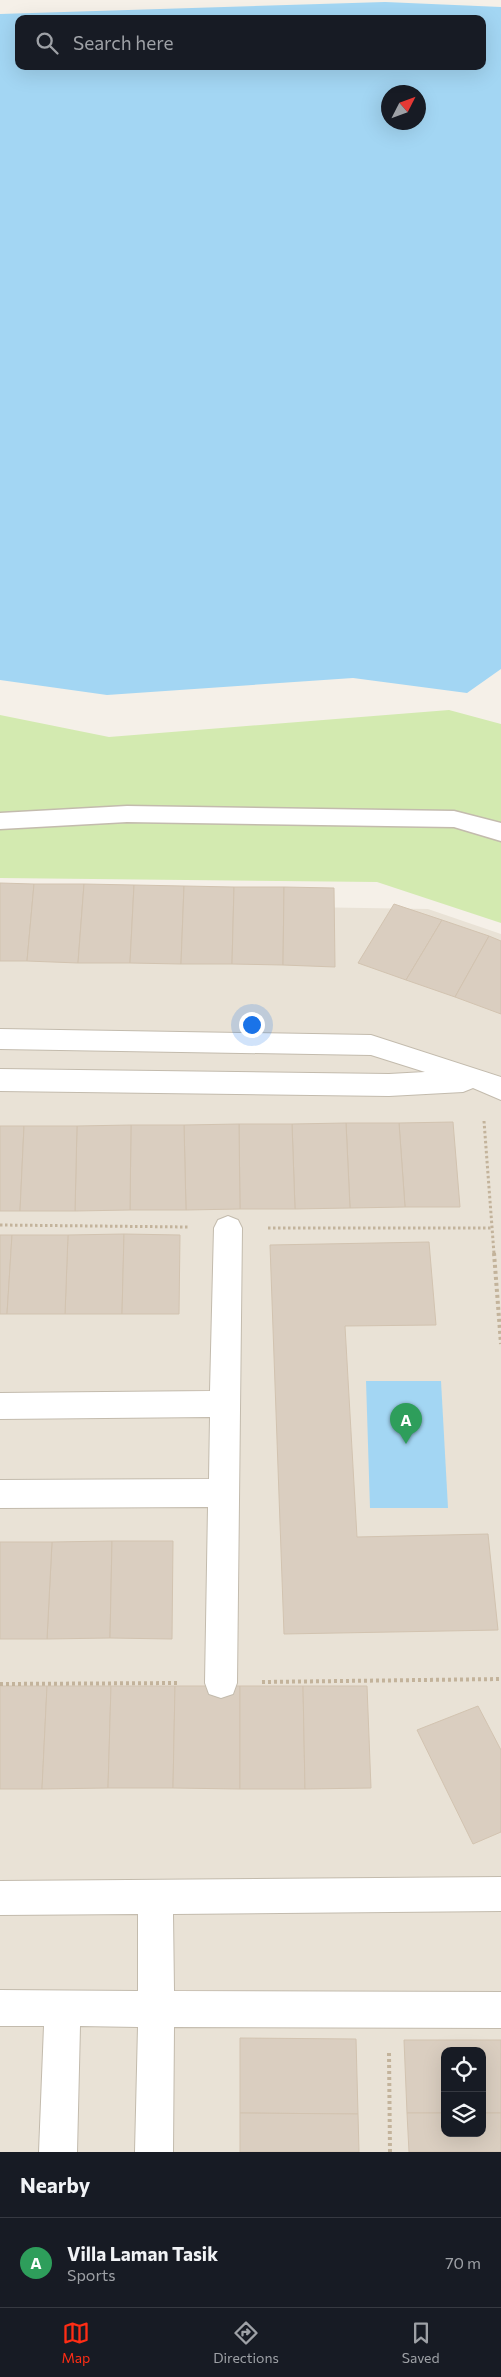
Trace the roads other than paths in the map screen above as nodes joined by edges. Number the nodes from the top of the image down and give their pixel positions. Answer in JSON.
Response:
{"nodes":[{"id":1,"x":0,"y":820,"type":"edge"},
{"id":2,"x":501,"y":832,"type":"edge"},
{"id":3,"x":0,"y":1039,"type":"edge"},
{"id":4,"x":0,"y":1080,"type":"edge"},
{"id":5,"x":491,"y":1084,"type":"edge"},
{"id":6,"x":228,"y":1228,"type":"dead end"},
{"id":7,"x":225,"y":1404,"type":"junction"},
{"id":8,"x":0,"y":1406,"type":"edge"},
{"id":9,"x":224,"y":1493,"type":"junction"},
{"id":10,"x":0,"y":1494,"type":"edge"},
{"id":11,"x":221,"y":1682,"type":"dead end"},
{"id":12,"x":501,"y":1894,"type":"edge"},
{"id":13,"x":155,"y":1897,"type":"junction"},
{"id":14,"x":0,"y":1898,"type":"edge"},
{"id":15,"x":0,"y":2008,"type":"edge"},
{"id":16,"x":63,"y":2008,"type":"junction"},
{"id":17,"x":156,"y":2008,"type":"junction"},
{"id":18,"x":501,"y":2010,"type":"edge"},
{"id":19,"x":58,"y":2152,"type":"edge"},
{"id":20,"x":154,"y":2152,"type":"edge"}],
"edges":[{"from":1,"to":2,"type":"lane"},
{"from":3,"to":5,"type":"street"},
{"from":4,"to":5,"type":"street"},
{"from":6,"to":7,"type":"street"},
{"from":7,"to":8,"type":"street"},
{"from":7,"to":9,"type":"street"},
{"from":9,"to":10,"type":"street"},
{"from":9,"to":11,"type":"street"},
{"from":12,"to":13,"type":"street"},
{"from":13,"to":14,"type":"street"},
{"from":13,"to":17,"type":"street"},
{"from":15,"to":16,"type":"street"},
{"from":16,"to":17,"type":"street"},
{"from":16,"to":19,"type":"street"},
{"from":17,"to":18,"type":"street"},
{"from":17,"to":20,"type":"street"}]}
